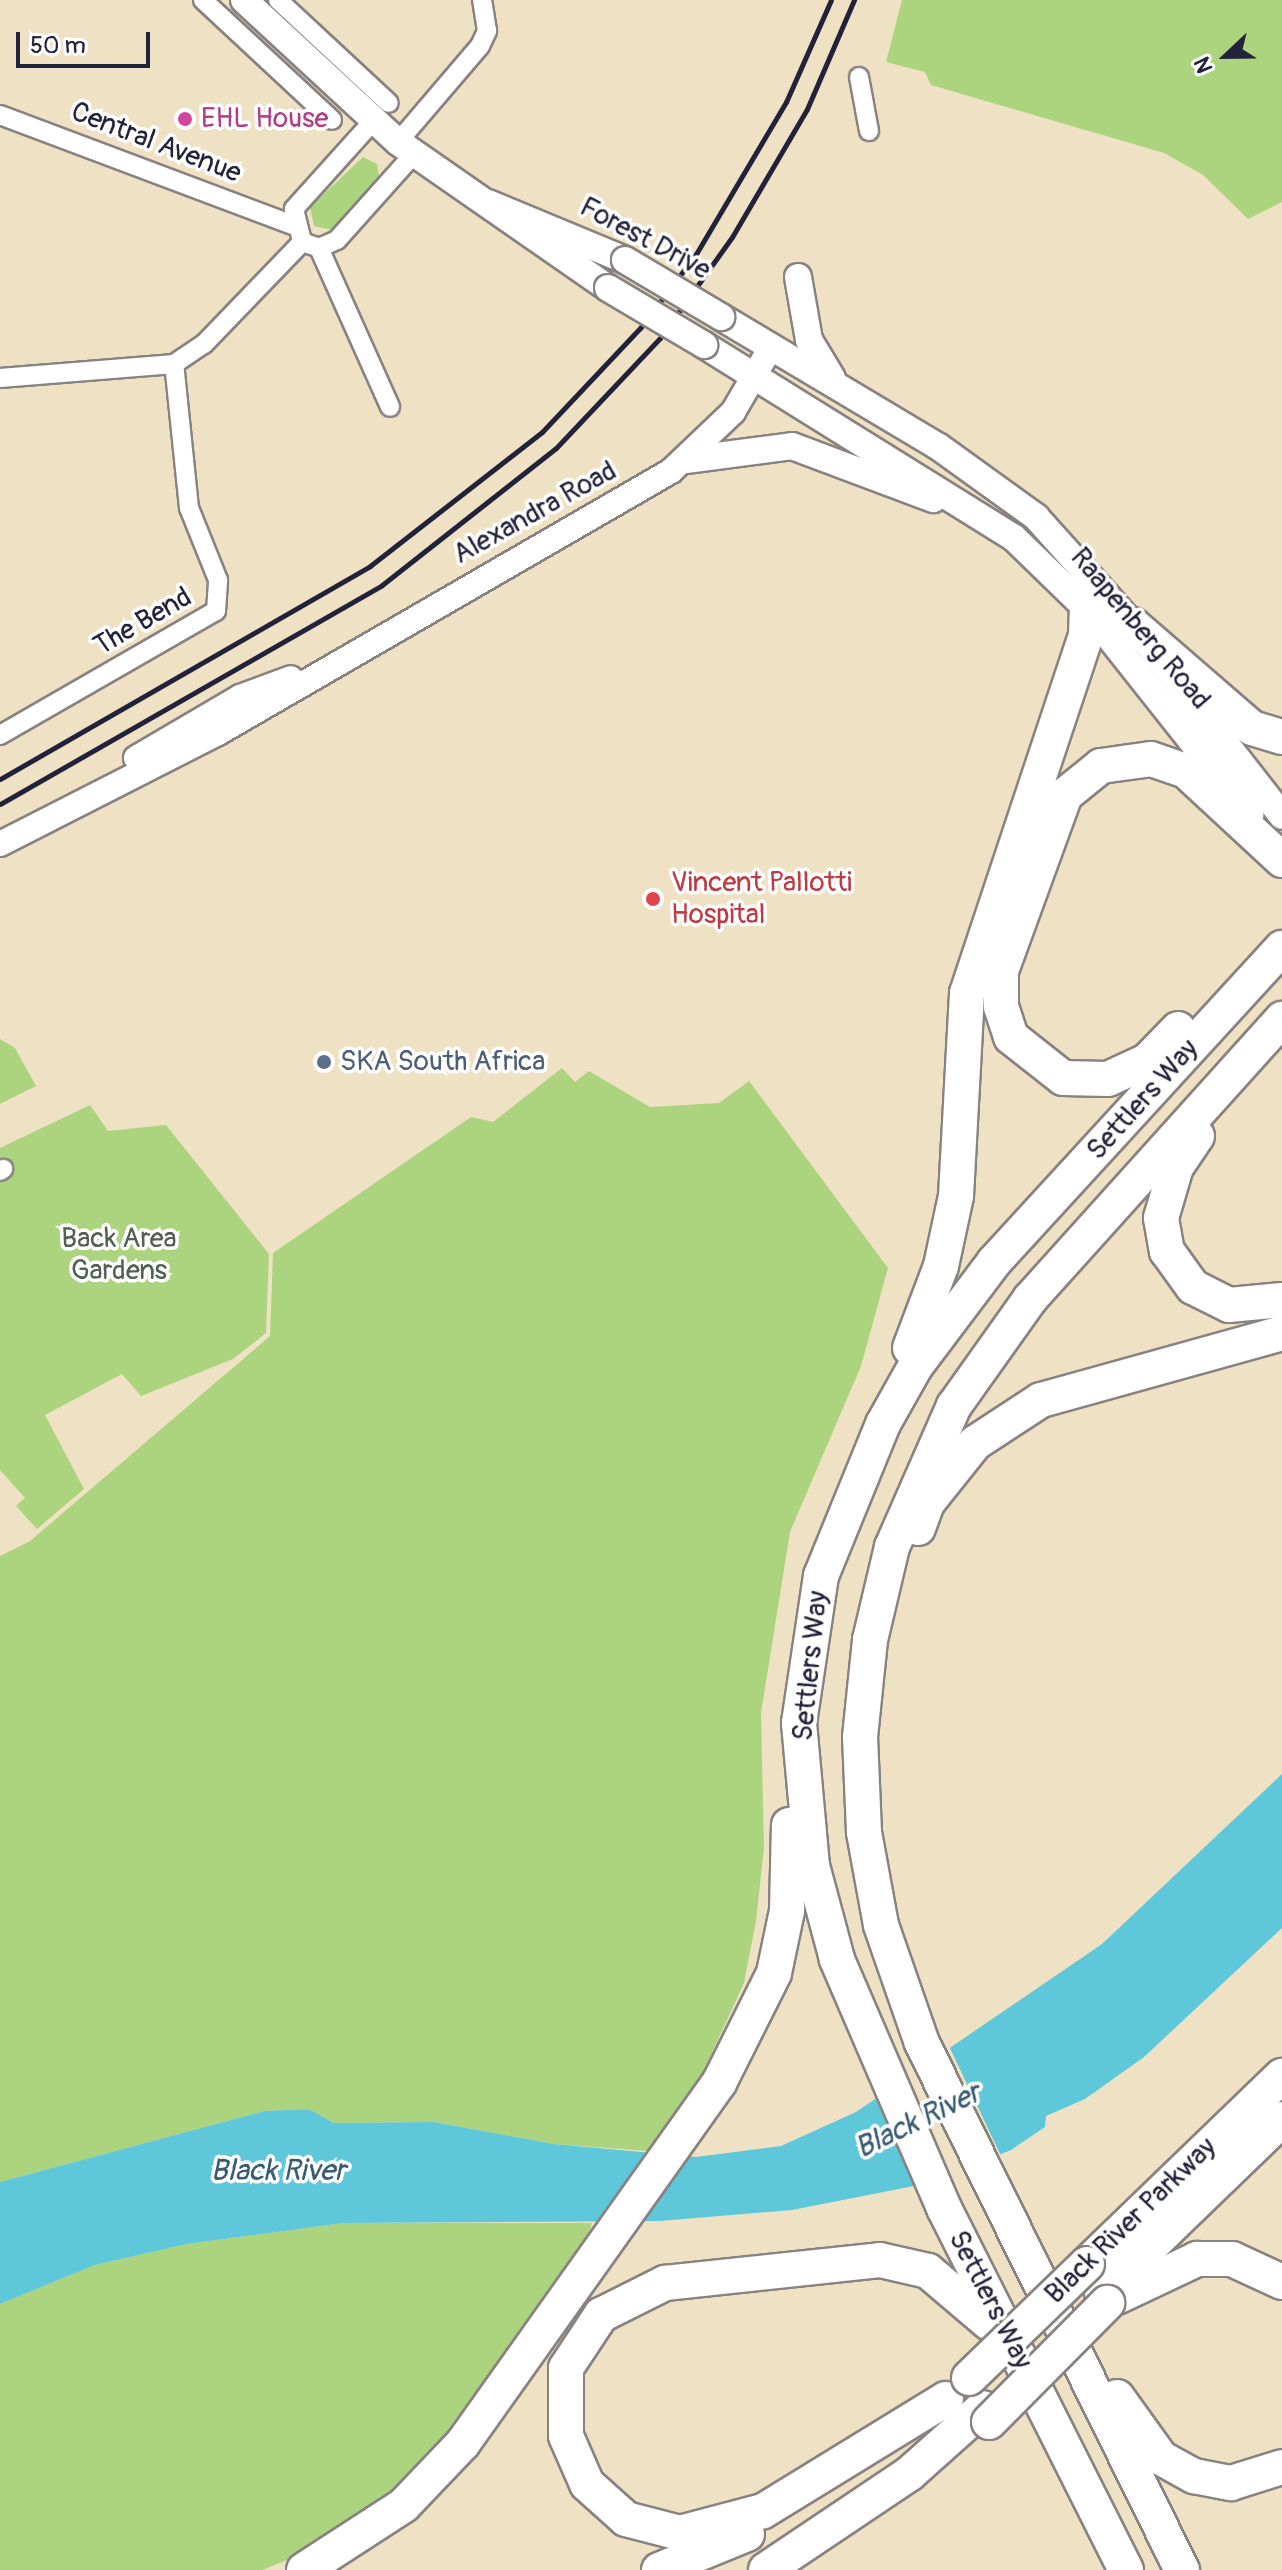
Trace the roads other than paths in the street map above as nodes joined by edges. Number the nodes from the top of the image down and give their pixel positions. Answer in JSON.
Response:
{"nodes":[{"id":1,"x":203,"y":0,"type":"edge"},
{"id":2,"x":244,"y":0,"type":"edge"},
{"id":3,"x":278,"y":0,"type":"edge"},
{"id":4,"x":482,"y":0,"type":"edge"},
{"id":5,"x":859,"y":77,"type":"dead end"},
{"id":6,"x":382,"y":112,"type":"junction"},
{"id":7,"x":0,"y":115,"type":"edge"},
{"id":8,"x":332,"y":120,"type":"dead end"},
{"id":9,"x":869,"y":131,"type":"dead end"},
{"id":10,"x":406,"y":148,"type":"junction"},
{"id":11,"x":483,"y":201,"type":"junction"},
{"id":12,"x":292,"y":225,"type":"junction"},
{"id":13,"x":310,"y":245,"type":"junction"},
{"id":14,"x":798,"y":277,"type":"dead end"},
{"id":15,"x":771,"y":347,"type":"junction"},
{"id":16,"x":174,"y":364,"type":"junction"},
{"id":17,"x":755,"y":376,"type":"junction"},
{"id":18,"x":0,"y":378,"type":"edge"},
{"id":19,"x":839,"y":388,"type":"junction"},
{"id":20,"x":390,"y":407,"type":"dead end"},
{"id":21,"x":686,"y":460,"type":"junction"},
{"id":22,"x":999,"y":527,"type":"junction"},
{"id":23,"x":1087,"y":609,"type":"junction"},
{"id":24,"x":1133,"y":625,"type":"junction"},
{"id":25,"x":316,"y":670,"type":"junction"},
{"id":26,"x":0,"y":735,"type":"edge"},
{"id":27,"x":1282,"y":737,"type":"edge"},
{"id":28,"x":1282,"y":816,"type":"edge"},
{"id":29,"x":0,"y":837,"type":"edge"},
{"id":30,"x":0,"y":844,"type":"edge"},
{"id":31,"x":1282,"y":858,"type":"edge"},
{"id":32,"x":1282,"y":923,"type":"edge"},
{"id":33,"x":1282,"y":948,"type":"edge"},
{"id":34,"x":1282,"y":1019,"type":"edge"},
{"id":35,"x":1236,"y":1070,"type":"junction"},
{"id":36,"x":1282,"y":1300,"type":"edge"},
{"id":37,"x":1282,"y":1333,"type":"edge"},
{"id":38,"x":883,"y":1424,"type":"junction"},
{"id":39,"x":873,"y":1626,"type":"junction"},
{"id":40,"x":799,"y":1723,"type":"junction"},
{"id":41,"x":1282,"y":2076,"type":"edge"},
{"id":42,"x":1282,"y":2119,"type":"edge"},
{"id":43,"x":1282,"y":2282,"type":"edge"},
{"id":44,"x":1099,"y":2286,"type":"junction"},
{"id":45,"x":1071,"y":2346,"type":"junction"},
{"id":46,"x":972,"y":2402,"type":"junction"},
{"id":47,"x":1044,"y":2407,"type":"junction"},
{"id":48,"x":1282,"y":2467,"type":"edge"},
{"id":49,"x":304,"y":2570,"type":"edge"},
{"id":50,"x":659,"y":2570,"type":"edge"},
{"id":51,"x":766,"y":2570,"type":"edge"},
{"id":52,"x":1126,"y":2570,"type":"edge"},
{"id":53,"x":1182,"y":2570,"type":"edge"}],
"edges":[{"from":1,"to":8,"type":"street"},
{"from":2,"to":6,"type":"main road","name":"Forest Drive"},
{"from":3,"to":6,"type":"street"},
{"from":4,"to":10,"type":"street"},
{"from":5,"to":9,"type":"street"},
{"from":6,"to":10,"type":"main road","name":"Forest Drive"},
{"from":6,"to":12,"type":"street"},
{"from":7,"to":12,"type":"street","name":"Central Avenue"},
{"from":10,"to":11,"type":"main road","name":"Forest Drive"},
{"from":10,"to":13,"type":"street"},
{"from":11,"to":15,"type":"main road","name":"Forest Drive","bridge":true},
{"from":11,"to":17,"type":"main road","name":"Forest Drive","bridge":true},
{"from":12,"to":13,"type":"street"},
{"from":13,"to":16,"type":"street"},
{"from":13,"to":20,"type":"street"},
{"from":14,"to":19,"type":"main road"},
{"from":15,"to":17,"type":"street","name":"Alexandra Road"},
{"from":15,"to":19,"type":"main road","name":"Raapenberg Road"},
{"from":16,"to":18,"type":"street"},
{"from":16,"to":26,"type":"street","name":"The Bend"},
{"from":17,"to":21,"type":"street","name":"Alexandra Road"},
{"from":17,"to":22,"type":"main road","name":"Raapenberg Road"},
{"from":19,"to":24,"type":"main road","name":"Raapenberg Road"},
{"from":21,"to":22,"type":"main road"},
{"from":21,"to":25,"type":"street","name":"Alexandra Road"},
{"from":22,"to":23,"type":"main road","name":"Raapenberg Road"},
{"from":23,"to":31,"type":"main road","name":"Raapenberg Road"},
{"from":23,"to":38,"type":"highway"},
{"from":24,"to":27,"type":"highway"},
{"from":24,"to":28,"type":"main road","name":"Raapenberg Road"},
{"from":25,"to":29,"type":"street","name":"Alexandra Road"},
{"from":25,"to":30,"type":"street","name":"Alexandra Road"},
{"from":31,"to":32,"type":"highway"},
{"from":33,"to":38,"type":"highway","name":"Settlers Way"},
{"from":34,"to":35,"type":"highway","name":"Settlers Way"},
{"from":35,"to":36,"type":"highway"},
{"from":35,"to":39,"type":"highway","name":"Settlers Way"},
{"from":37,"to":39,"type":"highway"},
{"from":38,"to":40,"type":"highway","name":"Settlers Way"},
{"from":39,"to":45,"type":"highway","name":"Settlers Way"},
{"from":40,"to":47,"type":"highway","name":"Settlers Way"},
{"from":40,"to":49,"type":"highway"},
{"from":41,"to":44,"type":"highway","name":"Black River Parkway"},
{"from":42,"to":44,"type":"highway","name":"Black River Parkway"},
{"from":43,"to":44,"type":"highway"},
{"from":44,"to":46,"type":"highway","name":"Black River Parkway"},
{"from":45,"to":48,"type":"highway"},
{"from":45,"to":53,"type":"highway","name":"Settlers Way"},
{"from":46,"to":47,"type":"highway"},
{"from":46,"to":50,"type":"highway","name":"Black River Parkway"},
{"from":46,"to":51,"type":"highway","name":"Black River Parkway"},
{"from":47,"to":52,"type":"highway","name":"Settlers Way"}]}
